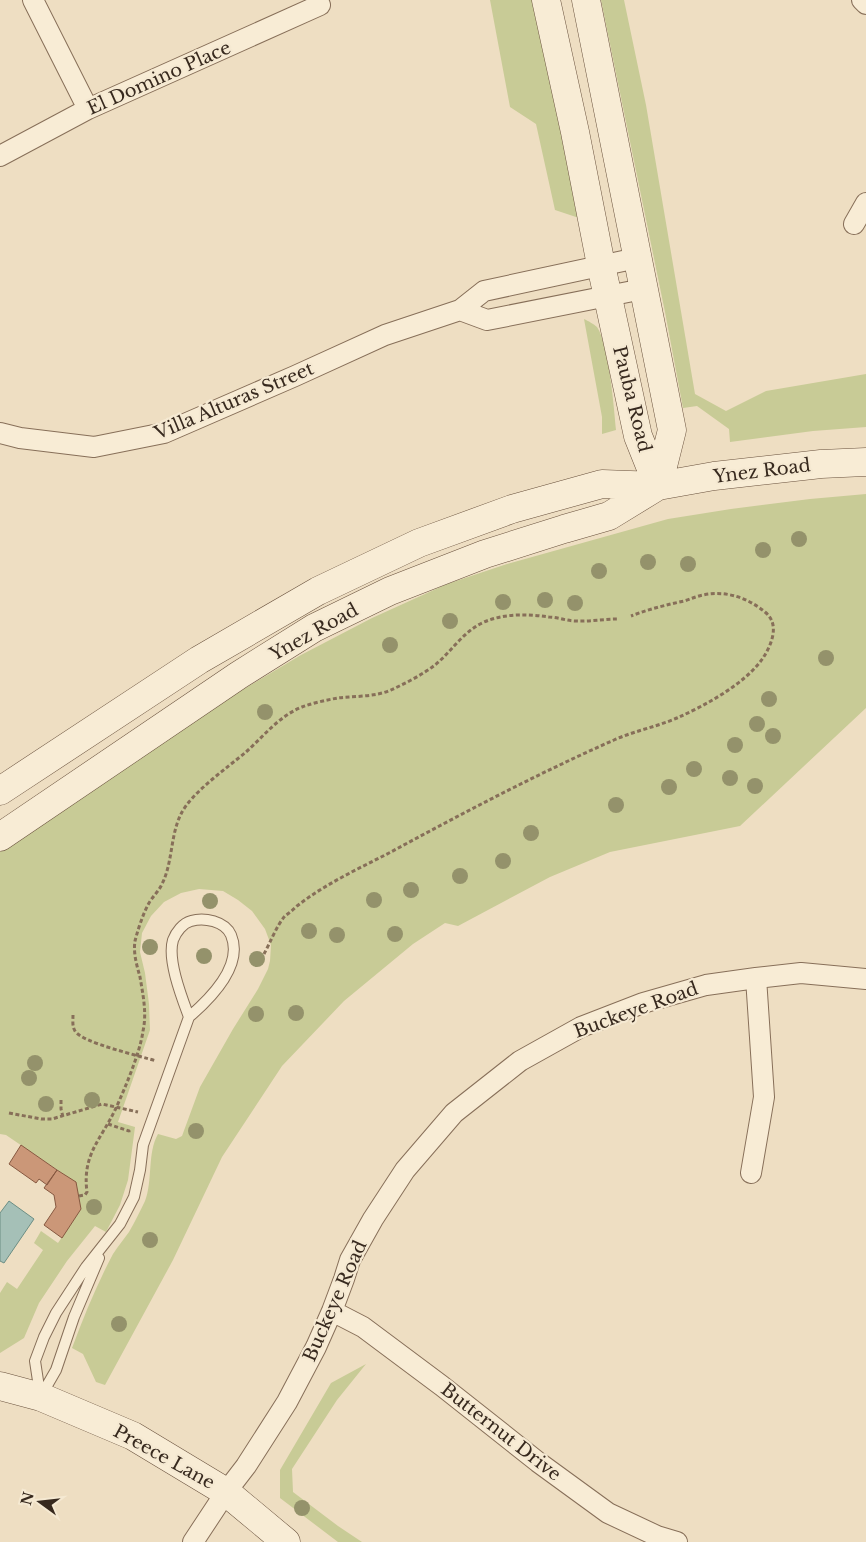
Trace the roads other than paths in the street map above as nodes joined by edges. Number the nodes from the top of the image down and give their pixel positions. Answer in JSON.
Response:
{"nodes":[{"id":1,"x":33,"y":0,"type":"edge"},
{"id":2,"x":546,"y":0,"type":"edge"},
{"id":3,"x":586,"y":0,"type":"edge"},
{"id":4,"x":862,"y":0,"type":"edge"},
{"id":5,"x":866,"y":4,"type":"edge"},
{"id":6,"x":320,"y":5,"type":"dead end"},
{"id":7,"x":88,"y":109,"type":"junction"},
{"id":8,"x":0,"y":156,"type":"edge"},
{"id":9,"x":866,"y":202,"type":"edge"},
{"id":10,"x":854,"y":224,"type":"dead end"},
{"id":11,"x":637,"y":258,"type":"junction"},
{"id":12,"x":601,"y":265,"type":"junction"},
{"id":13,"x":643,"y":289,"type":"junction"},
{"id":14,"x":608,"y":296,"type":"junction"},
{"id":15,"x":460,"y":310,"type":"junction"},
{"id":16,"x":0,"y":433,"type":"edge"},
{"id":17,"x":866,"y":462,"type":"edge"},
{"id":18,"x":658,"y":486,"type":"junction"},
{"id":19,"x":0,"y":791,"type":"edge"},
{"id":20,"x":0,"y":837,"type":"edge"},
{"id":21,"x":756,"y":978,"type":"junction"},
{"id":22,"x":866,"y":979,"type":"edge"},
{"id":23,"x":189,"y":1018,"type":"junction"},
{"id":24,"x":751,"y":1173,"type":"dead end"},
{"id":25,"x":104,"y":1246,"type":"junction"},
{"id":26,"x":332,"y":1311,"type":"junction"},
{"id":27,"x":0,"y":1386,"type":"edge"},
{"id":28,"x":41,"y":1397,"type":"junction"},
{"id":29,"x":226,"y":1492,"type":"junction"},
{"id":30,"x":193,"y":1542,"type":"edge"},
{"id":31,"x":286,"y":1542,"type":"edge"},
{"id":32,"x":677,"y":1542,"type":"edge"}],
"edges":[{"from":1,"to":7,"type":"street"},
{"from":2,"to":12,"type":"main road","name":"Pauba Road"},
{"from":3,"to":11,"type":"main road","name":"Pauba Road"},
{"from":4,"to":5,"type":"street"},
{"from":6,"to":7,"type":"street","name":"El Domino Place"},
{"from":7,"to":8,"type":"street","name":"El Domino Place"},
{"from":9,"to":10,"type":"street"},
{"from":11,"to":12,"type":"street","name":"Villa Alturas Street"},
{"from":11,"to":13,"type":"main road","name":"Pauba Road"},
{"from":12,"to":14,"type":"main road","name":"Pauba Road"},
{"from":12,"to":15,"type":"street","name":"Villa Alturas Street"},
{"from":13,"to":14,"type":"street"},
{"from":13,"to":18,"type":"main road","name":"Pauba Road"},
{"from":14,"to":15,"type":"street"},
{"from":14,"to":18,"type":"main road","name":"Pauba Road"},
{"from":15,"to":16,"type":"street","name":"Villa Alturas Street"},
{"from":17,"to":18,"type":"main road","name":"Ynez Road"},
{"from":18,"to":19,"type":"main road","name":"Ynez Road"},
{"from":18,"to":20,"type":"main road","name":"Ynez Road"},
{"from":21,"to":22,"type":"street","name":"Buckeye Road"},
{"from":21,"to":24,"type":"street"},
{"from":21,"to":26,"type":"street","name":"Buckeye Road"},
{"from":23,"to":23,"type":"lane"},
{"from":23,"to":25,"type":"lane"},
{"from":25,"to":28,"type":"lane"},
{"from":25,"to":28,"type":"lane"},
{"from":26,"to":29,"type":"street","name":"Buckeye Road"},
{"from":26,"to":32,"type":"street","name":"Butternut Drive"},
{"from":27,"to":28,"type":"main road","name":"Preece Lane"},
{"from":28,"to":29,"type":"main road","name":"Preece Lane"},
{"from":29,"to":30,"type":"street","name":"Buckeye Road"},
{"from":29,"to":31,"type":"main road","name":"Preece Lane"}]}
